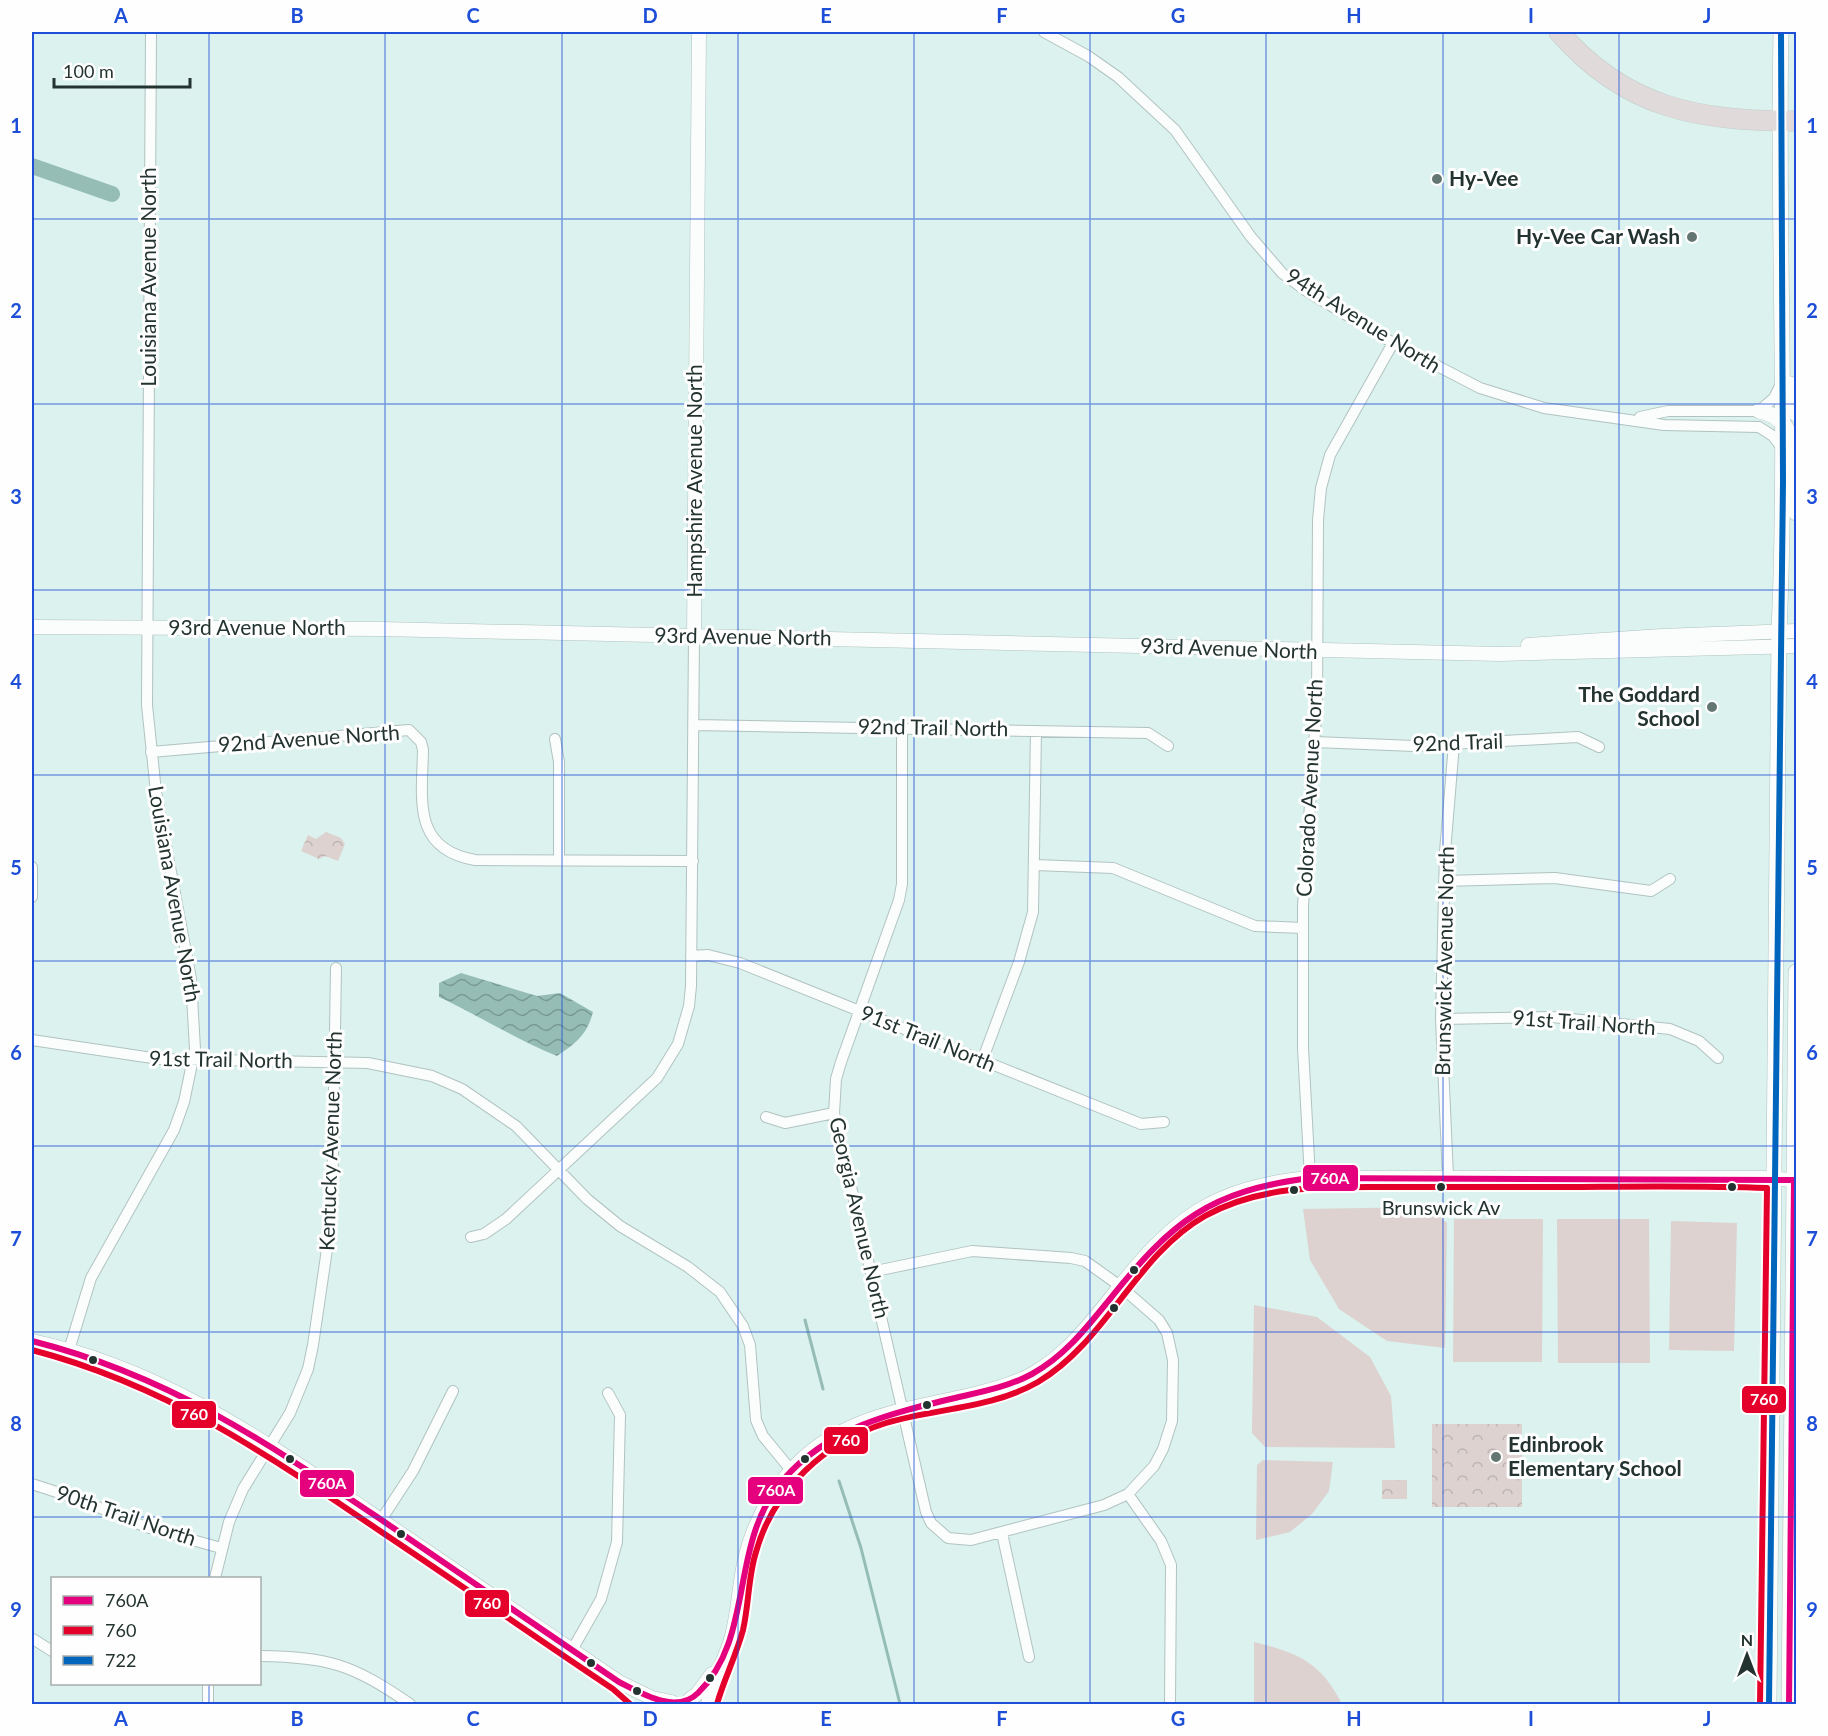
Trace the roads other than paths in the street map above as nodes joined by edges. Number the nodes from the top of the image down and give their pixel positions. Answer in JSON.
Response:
{"nodes":[{"id":1,"x":151,"y":32,"type":"edge"},
{"id":2,"x":699,"y":32,"type":"edge"},
{"id":3,"x":1044,"y":32,"type":"edge"},
{"id":4,"x":1559,"y":32,"type":"edge"},
{"id":5,"x":1781,"y":32,"type":"edge"},
{"id":6,"x":1788,"y":121,"type":"edge"},
{"id":7,"x":1779,"y":223,"type":"junction"},
{"id":8,"x":1394,"y":343,"type":"junction"},
{"id":9,"x":1782,"y":382,"type":"junction"},
{"id":10,"x":1759,"y":411,"type":"junction"},
{"id":11,"x":1789,"y":417,"type":"edge"},
{"id":12,"x":1634,"y":419,"type":"junction"},
{"id":13,"x":1782,"y":448,"type":"junction"},
{"id":14,"x":1797,"y":513,"type":"edge"},
{"id":15,"x":32,"y":627,"type":"edge"},
{"id":16,"x":147,"y":628,"type":"junction"},
{"id":17,"x":1797,"y":632,"type":"edge"},
{"id":18,"x":694,"y":637,"type":"junction"},
{"id":19,"x":1779,"y":638,"type":"junction"},
{"id":20,"x":1797,"y":646,"type":"edge"},
{"id":21,"x":1317,"y":651,"type":"junction"},
{"id":22,"x":694,"y":725,"type":"junction"},
{"id":23,"x":902,"y":727,"type":"junction"},
{"id":24,"x":1036,"y":731,"type":"junction"},
{"id":25,"x":555,"y":738,"type":"dead end"},
{"id":26,"x":1316,"y":742,"type":"junction"},
{"id":27,"x":1454,"y":744,"type":"junction"},
{"id":28,"x":1168,"y":746,"type":"dead end"},
{"id":29,"x":1599,"y":747,"type":"dead end"},
{"id":30,"x":151,"y":752,"type":"junction"},
{"id":31,"x":559,"y":860,"type":"junction"},
{"id":32,"x":693,"y":861,"type":"junction"},
{"id":33,"x":1035,"y":865,"type":"junction"},
{"id":34,"x":32,"y":867,"type":"edge"},
{"id":35,"x":1671,"y":879,"type":"dead end"},
{"id":36,"x":1443,"y":881,"type":"junction"},
{"id":37,"x":32,"y":897,"type":"edge"},
{"id":38,"x":1304,"y":928,"type":"junction"},
{"id":39,"x":691,"y":956,"type":"junction"},
{"id":40,"x":336,"y":968,"type":"dead end"},
{"id":41,"x":1797,"y":972,"type":"edge"},
{"id":42,"x":860,"y":1011,"type":"junction"},
{"id":43,"x":1441,"y":1019,"type":"junction"},
{"id":44,"x":32,"y":1040,"type":"edge"},
{"id":45,"x":1718,"y":1058,"type":"dead end"},
{"id":46,"x":193,"y":1060,"type":"junction"},
{"id":47,"x":982,"y":1061,"type":"junction"},
{"id":48,"x":336,"y":1062,"type":"junction"},
{"id":49,"x":834,"y":1113,"type":"junction"},
{"id":50,"x":766,"y":1117,"type":"dead end"},
{"id":51,"x":1164,"y":1122,"type":"dead end"},
{"id":52,"x":559,"y":1168,"type":"junction"},
{"id":53,"x":1448,"y":1177,"type":"junction"},
{"id":54,"x":1310,"y":1178,"type":"junction"},
{"id":55,"x":1776,"y":1179,"type":"junction"},
{"id":56,"x":1796,"y":1180,"type":"edge"},
{"id":57,"x":471,"y":1237,"type":"dead end"},
{"id":58,"x":871,"y":1272,"type":"junction"},
{"id":59,"x":1120,"y":1286,"type":"junction"},
{"id":60,"x":32,"y":1341,"type":"edge"},
{"id":61,"x":69,"y":1350,"type":"junction"},
{"id":62,"x":453,"y":1391,"type":"dead end"},
{"id":63,"x":608,"y":1393,"type":"dead end"},
{"id":64,"x":903,"y":1410,"type":"junction"},
{"id":65,"x":270,"y":1445,"type":"junction"},
{"id":66,"x":791,"y":1470,"type":"junction"},
{"id":67,"x":32,"y":1484,"type":"edge"},
{"id":68,"x":1128,"y":1494,"type":"junction"},
{"id":69,"x":381,"y":1520,"type":"junction"},
{"id":70,"x":1002,"y":1533,"type":"junction"},
{"id":71,"x":221,"y":1548,"type":"junction"},
{"id":72,"x":214,"y":1577,"type":"edge"},
{"id":73,"x":33,"y":1639,"type":"edge"},
{"id":74,"x":51,"y":1650,"type":"edge"},
{"id":75,"x":572,"y":1650,"type":"junction"},
{"id":76,"x":261,"y":1656,"type":"edge"},
{"id":77,"x":1029,"y":1657,"type":"dead end"},
{"id":78,"x":722,"y":1664,"type":"junction"},
{"id":79,"x":619,"y":1682,"type":"junction"},
{"id":80,"x":208,"y":1685,"type":"edge"},
{"id":81,"x":693,"y":1702,"type":"edge"},
{"id":82,"x":671,"y":1703,"type":"edge"},
{"id":83,"x":208,"y":1704,"type":"edge"},
{"id":84,"x":410,"y":1704,"type":"edge"},
{"id":85,"x":643,"y":1704,"type":"edge"},
{"id":86,"x":708,"y":1704,"type":"edge"},
{"id":87,"x":1170,"y":1704,"type":"edge"},
{"id":88,"x":1769,"y":1704,"type":"edge"},
{"id":89,"x":1789,"y":1704,"type":"edge"}],
"edges":[{"from":1,"to":16,"type":"street","name":"Louisiana Avenue North"},
{"from":2,"to":18,"type":"street","name":"Hampshire Avenue North"},
{"from":3,"to":8,"type":"street","name":"94th Avenue North"},
{"from":4,"to":6,"type":"highway"},
{"from":5,"to":6,"type":"main road"},
{"from":6,"to":7,"type":"main road"},
{"from":7,"to":9,"type":"main road"},
{"from":7,"to":11,"type":"main road"},
{"from":8,"to":12,"type":"street","name":"94th Avenue North"},
{"from":8,"to":21,"type":"street","name":"Colorado Avenue North"},
{"from":9,"to":10,"type":"street"},
{"from":9,"to":11,"type":"main road"},
{"from":10,"to":11,"type":"main road"},
{"from":10,"to":12,"type":"street","name":"94th Avenue North"},
{"from":11,"to":13,"type":"main road"},
{"from":11,"to":14,"type":"main road"},
{"from":12,"to":13,"type":"street","name":"94th Avenue North"},
{"from":13,"to":19,"type":"main road"},
{"from":15,"to":16,"type":"street","name":"93rd Avenue North"},
{"from":16,"to":18,"type":"street","name":"93rd Avenue North"},
{"from":16,"to":30,"type":"street","name":"Louisiana Avenue North"},
{"from":17,"to":19,"type":"street","name":"93rd Avenue North"},
{"from":18,"to":21,"type":"street","name":"93rd Avenue North"},
{"from":18,"to":22,"type":"street","name":"Hampshire Avenue North"},
{"from":19,"to":20,"type":"street","name":"93rd Avenue North"},
{"from":19,"to":21,"type":"street","name":"93rd Avenue North"},
{"from":19,"to":55,"type":"main road"},
{"from":21,"to":26,"type":"street","name":"Colorado Avenue North"},
{"from":22,"to":23,"type":"street","name":"92nd Trail North"},
{"from":22,"to":32,"type":"street","name":"Hampshire Avenue North"},
{"from":23,"to":24,"type":"street","name":"92nd Trail North"},
{"from":23,"to":42,"type":"street","name":"Georgia Avenue North"},
{"from":24,"to":28,"type":"street","name":"92nd Trail North"},
{"from":24,"to":33,"type":"street"},
{"from":25,"to":31,"type":"street"},
{"from":26,"to":27,"type":"street","name":"92nd Trail"},
{"from":26,"to":38,"type":"street","name":"Colorado Avenue North"},
{"from":27,"to":29,"type":"street","name":"92nd Trail"},
{"from":27,"to":36,"type":"street","name":"Brunswick Avenue North"},
{"from":30,"to":31,"type":"street","name":"92nd Avenue North"},
{"from":30,"to":46,"type":"street","name":"Louisiana Avenue North"},
{"from":31,"to":32,"type":"street","name":"92nd Avenue North"},
{"from":32,"to":39,"type":"street","name":"Hampshire Avenue North"},
{"from":33,"to":38,"type":"street"},
{"from":33,"to":47,"type":"street"},
{"from":34,"to":37,"type":"street"},
{"from":35,"to":36,"type":"street"},
{"from":36,"to":43,"type":"street","name":"Brunswick Avenue North"},
{"from":38,"to":54,"type":"street","name":"Colorado Avenue North"},
{"from":39,"to":42,"type":"street","name":"91st Trail North"},
{"from":39,"to":52,"type":"street","name":"Hampshire Avenue North"},
{"from":40,"to":48,"type":"street","name":"Kentucky Avenue North"},
{"from":41,"to":56,"type":"main road"},
{"from":42,"to":47,"type":"street","name":"91st Trail North"},
{"from":42,"to":49,"type":"street","name":"Georgia Avenue North"},
{"from":43,"to":45,"type":"street","name":"91st Trail North"},
{"from":43,"to":53,"type":"street","name":"Brunswick Avenue North"},
{"from":44,"to":46,"type":"street","name":"91st Trail North"},
{"from":46,"to":48,"type":"street","name":"91st Trail North"},
{"from":46,"to":61,"type":"street","name":"Louisiana Avenue North"},
{"from":47,"to":51,"type":"street","name":"91st Trail North"},
{"from":48,"to":52,"type":"street","name":"91st Trail North"},
{"from":48,"to":65,"type":"street","name":"Kentucky Avenue North"},
{"from":49,"to":50,"type":"street"},
{"from":49,"to":58,"type":"street","name":"Georgia Avenue North"},
{"from":52,"to":57,"type":"street","name":"Hampshire Avenue North"},
{"from":52,"to":66,"type":"street"},
{"from":53,"to":54,"type":"street"},
{"from":53,"to":55,"type":"street"},
{"from":54,"to":59,"type":"street"},
{"from":55,"to":56,"type":"street"},
{"from":55,"to":88,"type":"main road"},
{"from":56,"to":89,"type":"main road"},
{"from":58,"to":59,"type":"street"},
{"from":58,"to":64,"type":"street","name":"Georgia Avenue North"},
{"from":59,"to":64,"type":"street"},
{"from":59,"to":68,"type":"street"},
{"from":60,"to":61,"type":"street"},
{"from":61,"to":65,"type":"street"},
{"from":62,"to":69,"type":"street"},
{"from":63,"to":75,"type":"street"},
{"from":64,"to":66,"type":"street"},
{"from":64,"to":70,"type":"street","name":"Georgia Avenue North"},
{"from":65,"to":69,"type":"street"},
{"from":65,"to":71,"type":"street","name":"Kentucky Avenue North"},
{"from":66,"to":78,"type":"street"},
{"from":67,"to":71,"type":"street","name":"90th Trail North"},
{"from":68,"to":70,"type":"street"},
{"from":68,"to":87,"type":"street"},
{"from":69,"to":75,"type":"street"},
{"from":70,"to":77,"type":"street"},
{"from":71,"to":72,"type":"street","name":"Kentucky Avenue North"},
{"from":73,"to":74,"type":"street"},
{"from":75,"to":79,"type":"street"},
{"from":76,"to":84,"type":"street"},
{"from":78,"to":81,"type":"street"},
{"from":78,"to":86,"type":"street"},
{"from":79,"to":82,"type":"street"},
{"from":79,"to":85,"type":"street"},
{"from":80,"to":83,"type":"street"},
{"from":81,"to":82,"type":"street"}]}
